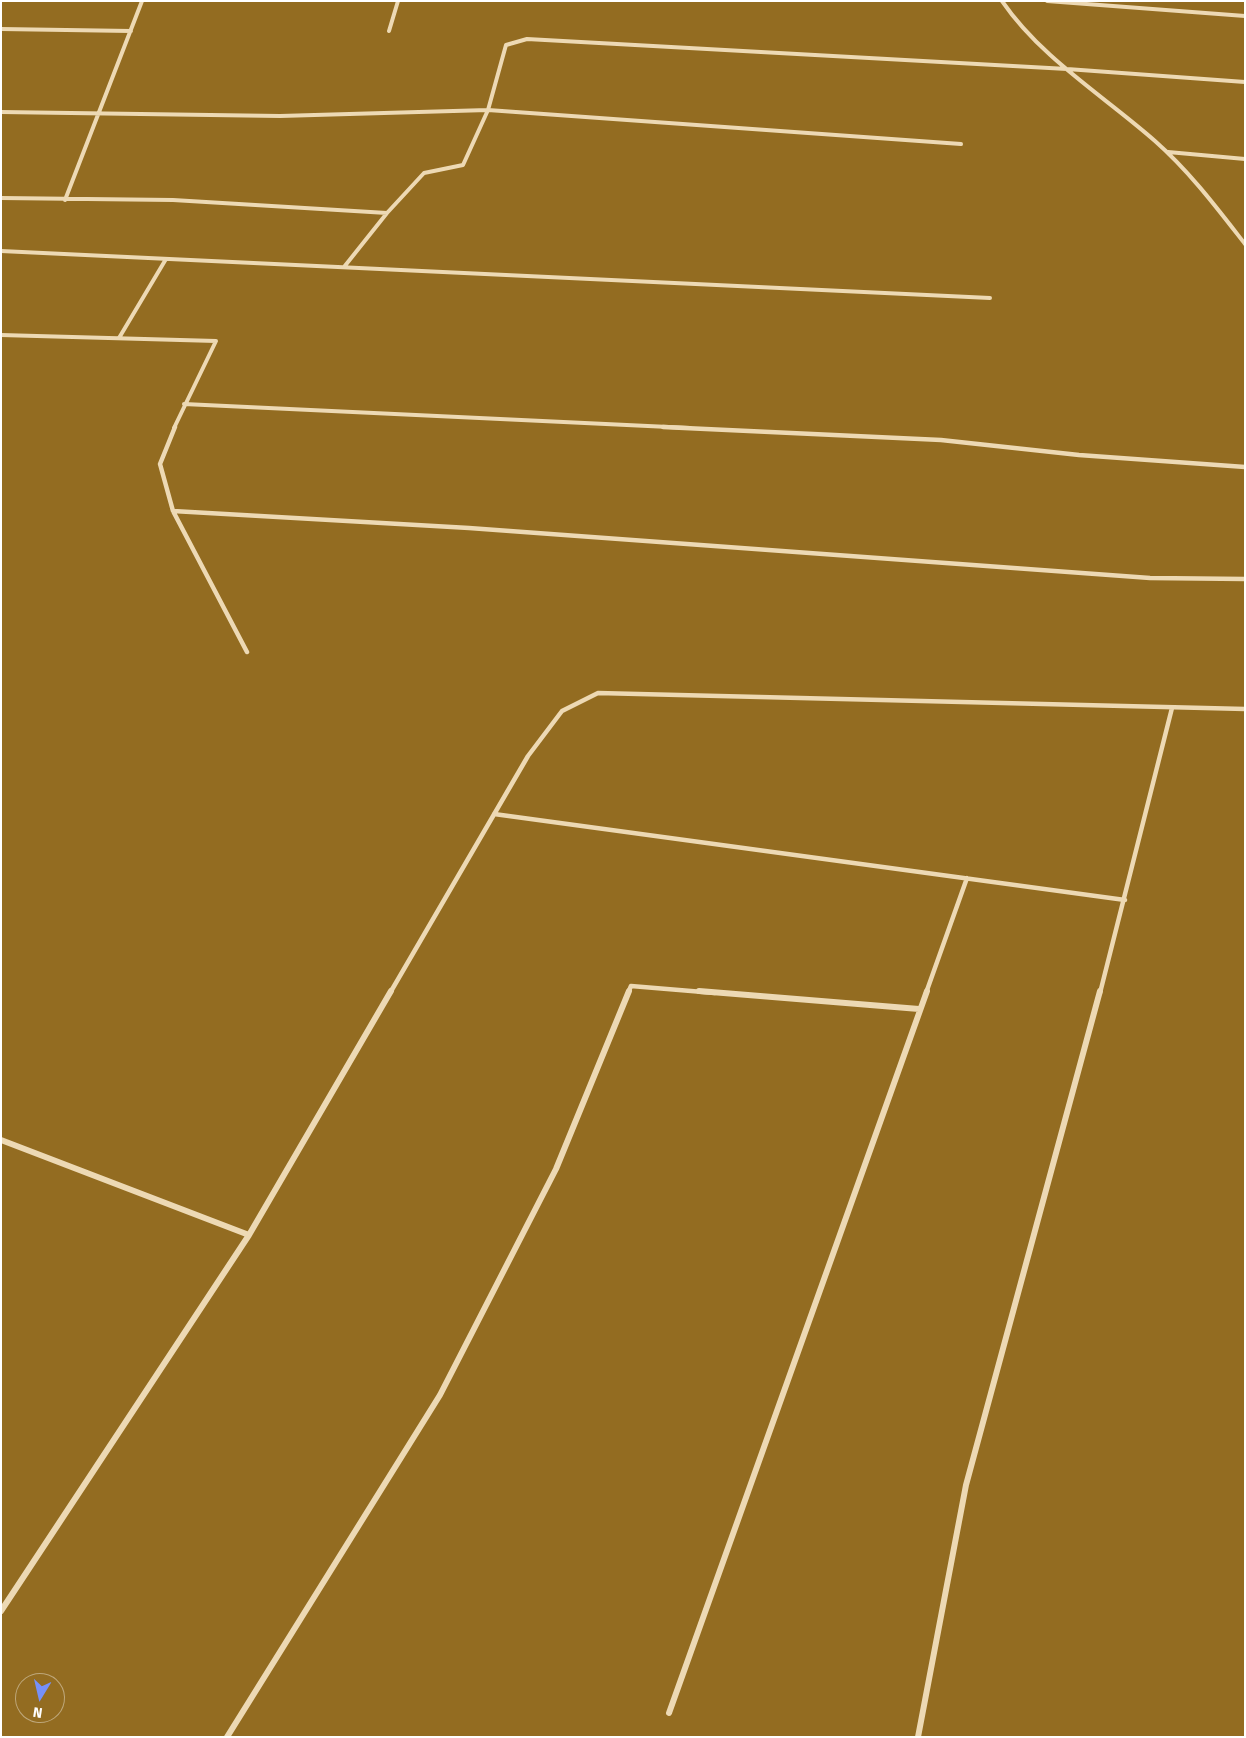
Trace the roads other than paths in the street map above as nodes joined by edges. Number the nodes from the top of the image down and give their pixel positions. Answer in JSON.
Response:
{"nodes":[{"id":1,"x":142,"y":1,"type":"edge"},
{"id":2,"x":398,"y":1,"type":"edge"},
{"id":3,"x":1002,"y":1,"type":"edge"},
{"id":4,"x":1047,"y":1,"type":"edge"},
{"id":5,"x":1245,"y":16,"type":"edge"},
{"id":6,"x":1,"y":29,"type":"edge"},
{"id":7,"x":389,"y":30,"type":"dead end"},
{"id":8,"x":131,"y":31,"type":"junction"},
{"id":9,"x":1068,"y":69,"type":"junction"},
{"id":10,"x":1245,"y":82,"type":"edge"},
{"id":11,"x":488,"y":110,"type":"junction"},
{"id":12,"x":1,"y":112,"type":"edge"},
{"id":13,"x":99,"y":113,"type":"junction"},
{"id":14,"x":962,"y":144,"type":"dead end"},
{"id":15,"x":1167,"y":152,"type":"junction"},
{"id":16,"x":1245,"y":159,"type":"edge"},
{"id":17,"x":1,"y":198,"type":"edge"},
{"id":18,"x":65,"y":200,"type":"junction"},
{"id":19,"x":387,"y":213,"type":"junction"},
{"id":20,"x":1245,"y":244,"type":"edge"},
{"id":21,"x":1,"y":251,"type":"edge"},
{"id":22,"x":166,"y":259,"type":"junction"},
{"id":23,"x":344,"y":268,"type":"junction"},
{"id":24,"x":990,"y":298,"type":"dead end"},
{"id":25,"x":1,"y":335,"type":"edge"},
{"id":26,"x":119,"y":338,"type":"junction"},
{"id":27,"x":184,"y":404,"type":"junction"},
{"id":28,"x":1245,"y":467,"type":"edge"},
{"id":29,"x":173,"y":510,"type":"junction"},
{"id":30,"x":1245,"y":579,"type":"edge"},
{"id":31,"x":247,"y":652,"type":"dead end"},
{"id":32,"x":1172,"y":708,"type":"junction"},
{"id":33,"x":1245,"y":709,"type":"edge"},
{"id":34,"x":494,"y":814,"type":"junction"},
{"id":35,"x":967,"y":878,"type":"junction"},
{"id":36,"x":1125,"y":900,"type":"junction"},
{"id":37,"x":919,"y":1009,"type":"junction"},
{"id":38,"x":1,"y":1140,"type":"edge"},
{"id":39,"x":249,"y":1235,"type":"junction"},
{"id":40,"x":1,"y":1611,"type":"edge"},
{"id":41,"x":669,"y":1713,"type":"dead end"},
{"id":42,"x":227,"y":1737,"type":"edge"},
{"id":43,"x":918,"y":1737,"type":"edge"}],
"edges":[{"from":1,"to":8,"type":"street"},
{"from":2,"to":7,"type":"street"},
{"from":3,"to":9,"type":"street"},
{"from":4,"to":5,"type":"street"},
{"from":6,"to":8,"type":"street"},
{"from":8,"to":13,"type":"street"},
{"from":9,"to":10,"type":"street"},
{"from":9,"to":11,"type":"street"},
{"from":9,"to":15,"type":"street"},
{"from":11,"to":13,"type":"street"},
{"from":11,"to":14,"type":"street"},
{"from":11,"to":19,"type":"street"},
{"from":12,"to":13,"type":"street"},
{"from":13,"to":18,"type":"street"},
{"from":15,"to":16,"type":"street"},
{"from":15,"to":20,"type":"street"},
{"from":17,"to":18,"type":"street"},
{"from":18,"to":19,"type":"street"},
{"from":19,"to":23,"type":"street"},
{"from":21,"to":22,"type":"street"},
{"from":22,"to":23,"type":"street"},
{"from":22,"to":26,"type":"street"},
{"from":23,"to":24,"type":"street"},
{"from":25,"to":26,"type":"street"},
{"from":26,"to":27,"type":"street"},
{"from":27,"to":28,"type":"street"},
{"from":27,"to":29,"type":"street"},
{"from":29,"to":30,"type":"street"},
{"from":29,"to":31,"type":"street"},
{"from":32,"to":33,"type":"street"},
{"from":32,"to":34,"type":"street"},
{"from":32,"to":36,"type":"street"},
{"from":34,"to":35,"type":"street"},
{"from":34,"to":39,"type":"street"},
{"from":35,"to":36,"type":"street"},
{"from":35,"to":37,"type":"street"},
{"from":36,"to":43,"type":"street"},
{"from":37,"to":41,"type":"street"},
{"from":37,"to":42,"type":"street"},
{"from":38,"to":39,"type":"street"},
{"from":39,"to":40,"type":"street"}]}
